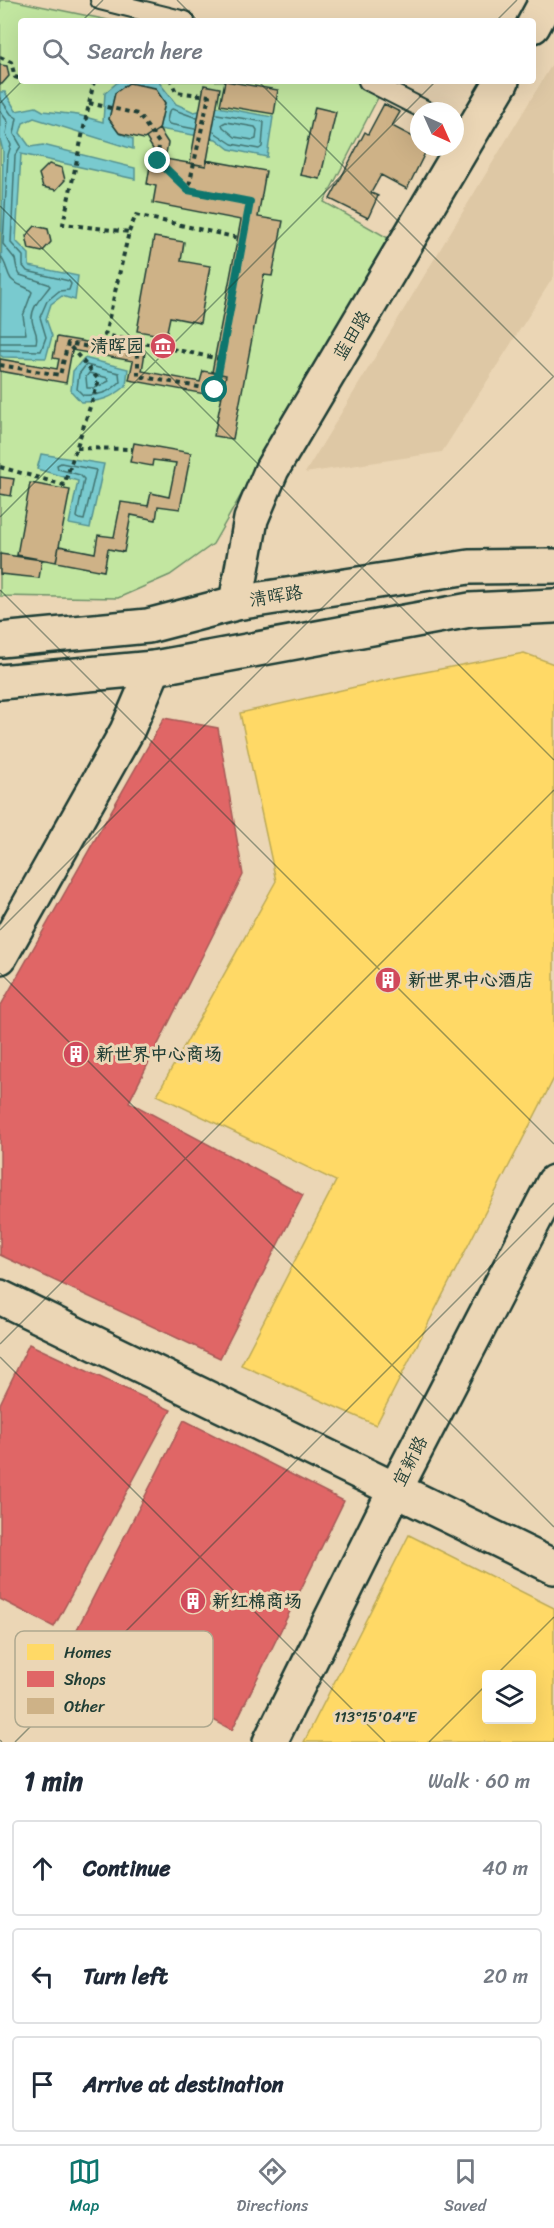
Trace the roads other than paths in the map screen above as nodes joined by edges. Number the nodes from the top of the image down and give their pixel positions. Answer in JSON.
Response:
{"nodes":[{"id":1,"x":100,"y":0,"type":"edge"},
{"id":2,"x":547,"y":0,"type":"edge"},
{"id":3,"x":173,"y":18,"type":"edge"},
{"id":4,"x":536,"y":20,"type":"edge"},
{"id":5,"x":374,"y":84,"type":"edge"},
{"id":6,"x":500,"y":84,"type":"edge"},
{"id":7,"x":410,"y":102,"type":"edge"},
{"id":8,"x":464,"y":129,"type":"edge"},
{"id":9,"x":449,"y":156,"type":"edge"},
{"id":10,"x":554,"y":566,"type":"edge"},
{"id":11,"x":236,"y":603,"type":"junction"},
{"id":12,"x":554,"y":606,"type":"edge"},
{"id":13,"x":0,"y":640,"type":"edge"},
{"id":14,"x":154,"y":668,"type":"junction"},
{"id":15,"x":0,"y":682,"type":"edge"},
{"id":16,"x":0,"y":957,"type":"edge"},
{"id":17,"x":554,"y":1182,"type":"edge"},
{"id":18,"x":0,"y":1297,"type":"edge"},
{"id":19,"x":395,"y":1490,"type":"junction"},
{"id":20,"x":554,"y":1567,"type":"edge"},
{"id":21,"x":270,"y":1742,"type":"edge"}],
"edges":[{"from":1,"to":3,"type":"lane"},
{"from":2,"to":4,"type":"street"},
{"from":5,"to":7,"type":"lane"},
{"from":6,"to":8,"type":"street","name":"蓝田路"},
{"from":9,"to":11,"type":"street","name":"蓝田路"},
{"from":10,"to":11,"type":"street","name":"清晖路"},
{"from":11,"to":13,"type":"street","name":"清晖路"},
{"from":12,"to":14,"type":"street"},
{"from":14,"to":15,"type":"street"},
{"from":14,"to":16,"type":"street"},
{"from":17,"to":19,"type":"street","name":"宜新路"},
{"from":18,"to":19,"type":"street"},
{"from":19,"to":20,"type":"street"},
{"from":19,"to":21,"type":"street","name":"宜新路"}]}
